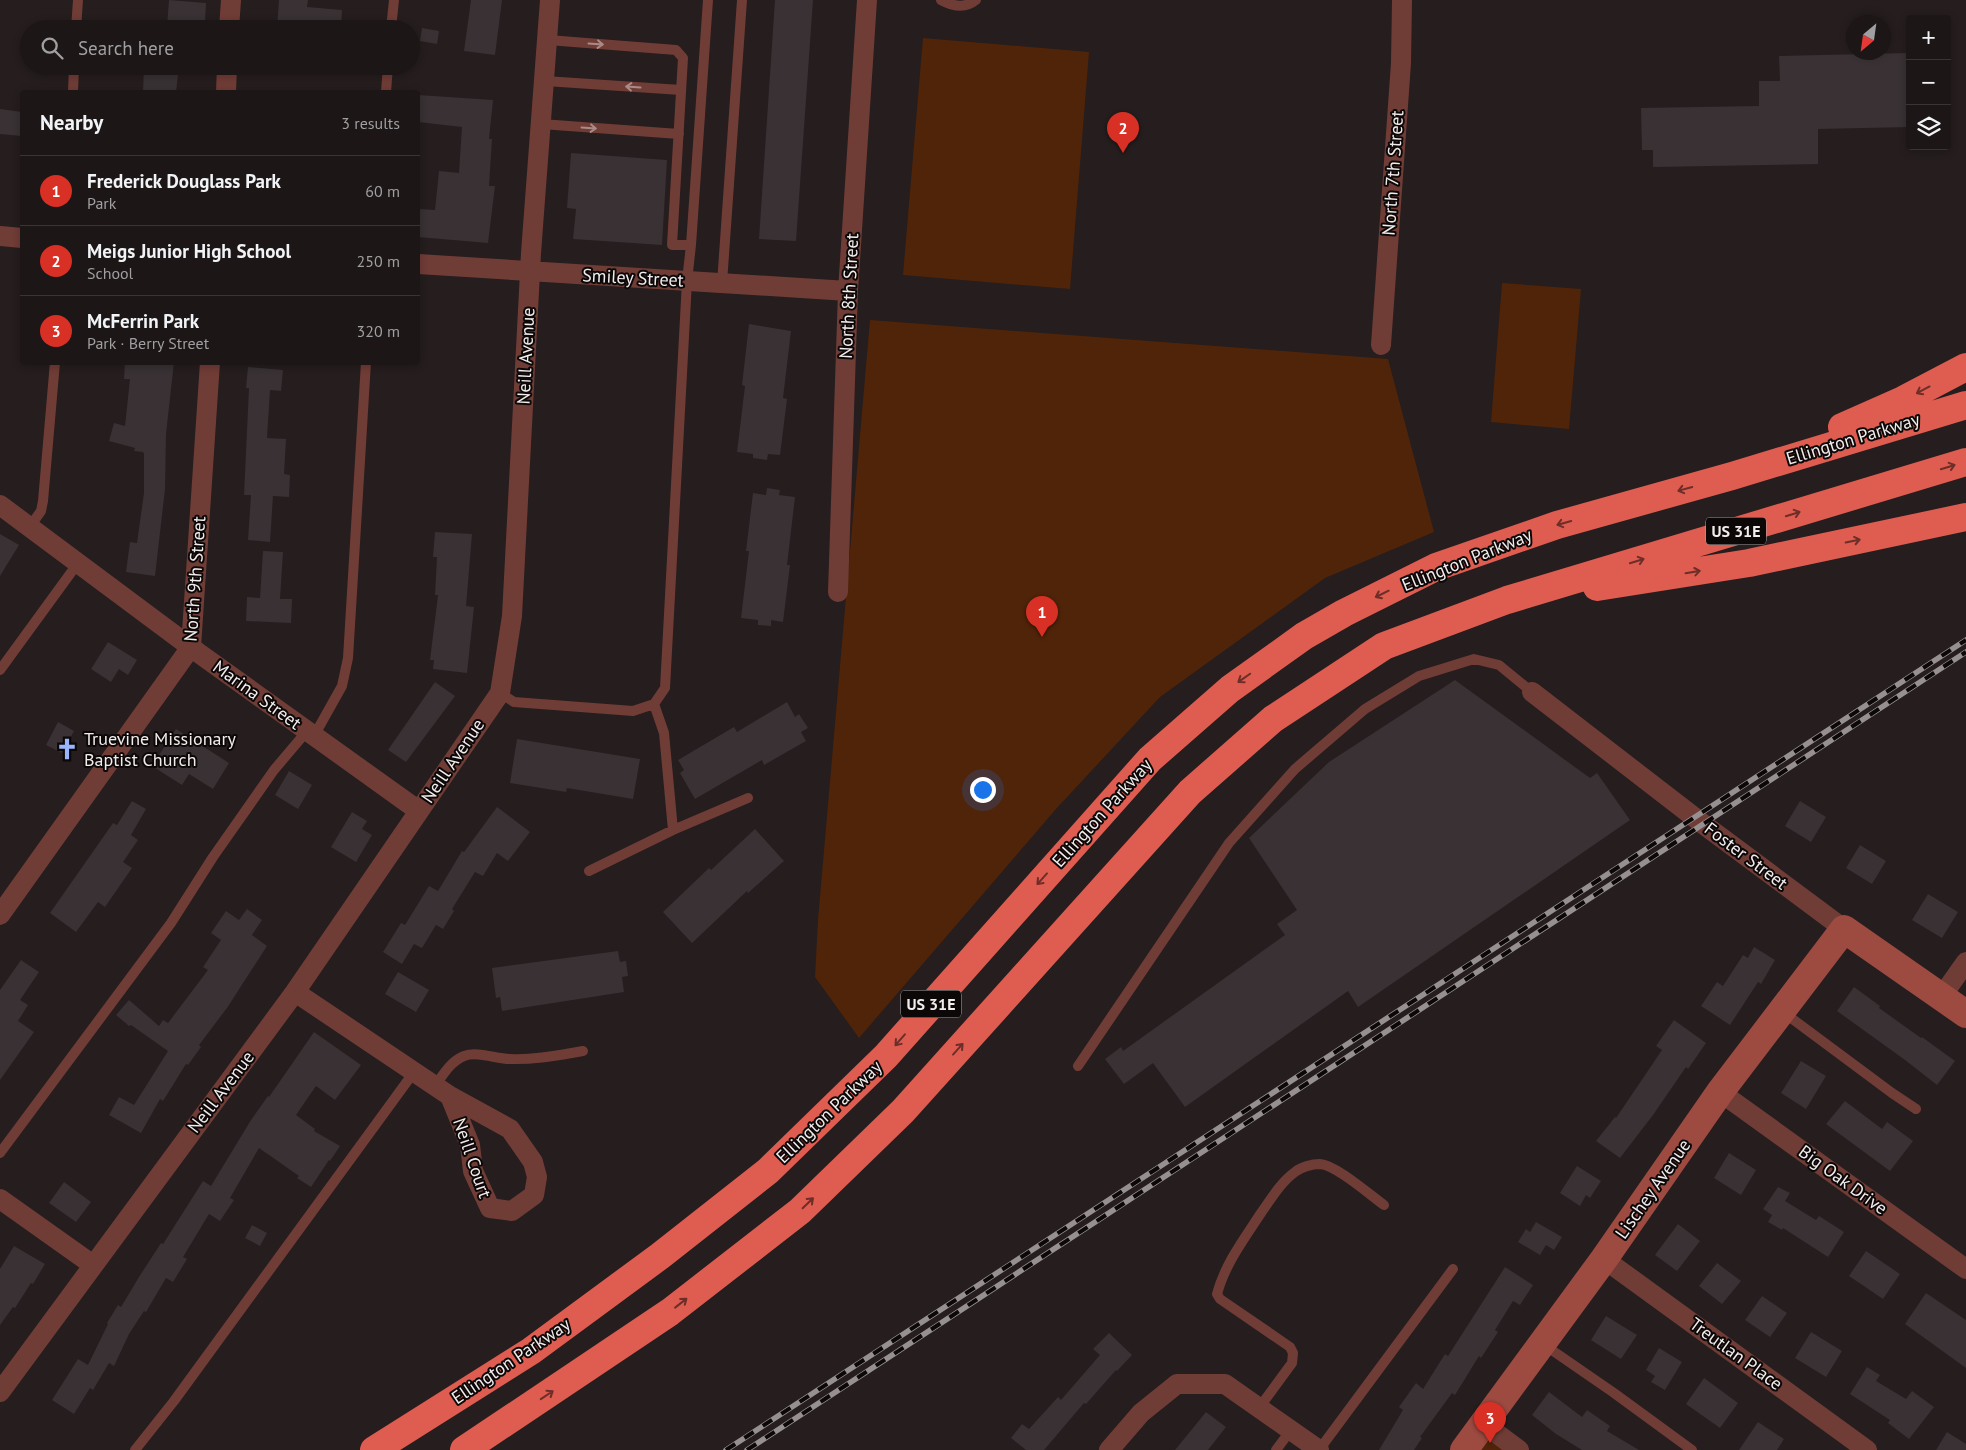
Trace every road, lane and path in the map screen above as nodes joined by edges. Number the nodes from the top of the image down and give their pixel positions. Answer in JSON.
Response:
{"nodes":[{"id":1,"x":78,"y":0,"type":"edge"},
{"id":2,"x":231,"y":0,"type":"edge"},
{"id":3,"x":394,"y":0,"type":"edge"},
{"id":4,"x":550,"y":0,"type":"edge"},
{"id":5,"x":708,"y":0,"type":"edge"},
{"id":6,"x":742,"y":0,"type":"edge"},
{"id":7,"x":867,"y":0,"type":"edge"},
{"id":8,"x":941,"y":0,"type":"edge"},
{"id":9,"x":976,"y":0,"type":"edge"},
{"id":10,"x":1402,"y":0,"type":"edge"},
{"id":11,"x":77,"y":20,"type":"edge"},
{"id":12,"x":230,"y":20,"type":"edge"},
{"id":13,"x":392,"y":20,"type":"edge"},
{"id":14,"x":548,"y":40,"type":"junction"},
{"id":15,"x":74,"y":75,"type":"edge"},
{"id":16,"x":227,"y":75,"type":"edge"},
{"id":17,"x":387,"y":75,"type":"edge"},
{"id":18,"x":545,"y":81,"type":"junction"},
{"id":19,"x":73,"y":90,"type":"edge"},
{"id":20,"x":226,"y":90,"type":"edge"},
{"id":21,"x":386,"y":90,"type":"edge"},
{"id":22,"x":681,"y":90,"type":"junction"},
{"id":23,"x":541,"y":124,"type":"junction"},
{"id":24,"x":679,"y":134,"type":"junction"},
{"id":25,"x":0,"y":236,"type":"edge"},
{"id":26,"x":20,"y":238,"type":"edge"},
{"id":27,"x":691,"y":246,"type":"junction"},
{"id":28,"x":420,"y":264,"type":"edge"},
{"id":29,"x":531,"y":272,"type":"junction"},
{"id":30,"x":687,"y":281,"type":"junction"},
{"id":31,"x":722,"y":283,"type":"junction"},
{"id":32,"x":848,"y":291,"type":"junction"},
{"id":33,"x":1381,"y":346,"type":"dead end"},
{"id":34,"x":54,"y":365,"type":"edge"},
{"id":35,"x":210,"y":365,"type":"edge"},
{"id":36,"x":366,"y":365,"type":"edge"},
{"id":37,"x":1966,"y":367,"type":"edge"},
{"id":38,"x":1966,"y":405,"type":"edge"},
{"id":39,"x":1966,"y":462,"type":"edge"},
{"id":40,"x":1732,"y":476,"type":"junction"},
{"id":41,"x":0,"y":506,"type":"edge"},
{"id":42,"x":1966,"y":517,"type":"edge"},
{"id":43,"x":30,"y":528,"type":"junction"},
{"id":44,"x":78,"y":563,"type":"junction"},
{"id":45,"x":838,"y":592,"type":"dead end"},
{"id":46,"x":1506,"y":600,"type":"junction"},
{"id":47,"x":191,"y":648,"type":"junction"},
{"id":48,"x":0,"y":670,"type":"edge"},
{"id":49,"x":500,"y":692,"type":"junction"},
{"id":50,"x":1532,"y":692,"type":"joint"},
{"id":51,"x":654,"y":704,"type":"junction"},
{"id":52,"x":310,"y":734,"type":"junction"},
{"id":53,"x":748,"y":798,"type":"dead end"},
{"id":54,"x":419,"y":811,"type":"junction"},
{"id":55,"x":673,"y":830,"type":"junction"},
{"id":56,"x":589,"y":871,"type":"dead end"},
{"id":57,"x":0,"y":915,"type":"edge"},
{"id":58,"x":1844,"y":929,"type":"junction"},
{"id":59,"x":1966,"y":962,"type":"edge"},
{"id":60,"x":295,"y":992,"type":"junction"},
{"id":61,"x":1942,"y":996,"type":"junction"},
{"id":62,"x":1782,"y":1011,"type":"junction"},
{"id":63,"x":1966,"y":1014,"type":"edge"},
{"id":64,"x":583,"y":1051,"type":"dead end"},
{"id":65,"x":1078,"y":1066,"type":"dead end"},
{"id":66,"x":414,"y":1072,"type":"junction"},
{"id":67,"x":442,"y":1091,"type":"junction"},
{"id":68,"x":1720,"y":1092,"type":"junction"},
{"id":69,"x":1916,"y":1109,"type":"dead end"},
{"id":70,"x":0,"y":1153,"type":"edge"},
{"id":71,"x":0,"y":1199,"type":"edge"},
{"id":72,"x":1384,"y":1205,"type":"dead end"},
{"id":73,"x":1604,"y":1259,"type":"junction"},
{"id":74,"x":93,"y":1265,"type":"junction"},
{"id":75,"x":1966,"y":1268,"type":"edge"},
{"id":76,"x":1453,"y":1269,"type":"dead end"},
{"id":77,"x":1542,"y":1344,"type":"junction"},
{"id":78,"x":0,"y":1392,"type":"edge"},
{"id":79,"x":1259,"y":1408,"type":"junction"},
{"id":80,"x":506,"y":1423,"type":"junction"},
{"id":81,"x":1484,"y":1424,"type":"junction"},
{"id":82,"x":1291,"y":1430,"type":"junction"},
{"id":83,"x":135,"y":1450,"type":"edge"},
{"id":84,"x":374,"y":1450,"type":"edge"},
{"id":85,"x":464,"y":1450,"type":"edge"},
{"id":86,"x":479,"y":1450,"type":"edge"},
{"id":87,"x":1110,"y":1450,"type":"edge"},
{"id":88,"x":1276,"y":1450,"type":"edge"},
{"id":89,"x":1319,"y":1450,"type":"edge"},
{"id":90,"x":1464,"y":1450,"type":"edge"},
{"id":91,"x":1520,"y":1450,"type":"edge"},
{"id":92,"x":1692,"y":1450,"type":"edge"},
{"id":93,"x":1867,"y":1450,"type":"edge"}],
"edges":[{"from":1,"to":11,"type":"lane"},
{"from":2,"to":12,"type":"street"},
{"from":3,"to":13,"type":"lane"},
{"from":4,"to":14,"type":"street","name":"Neill Avenue"},
{"from":5,"to":27,"type":"lane"},
{"from":6,"to":31,"type":"lane"},
{"from":7,"to":32,"type":"street","name":"North 8th Street"},
{"from":8,"to":9,"type":"lane"},
{"from":10,"to":33,"type":"street","name":"North 7th Street"},
{"from":14,"to":18,"type":"street","name":"Neill Avenue"},
{"from":14,"to":22,"type":"lane","one_way":true},
{"from":15,"to":19,"type":"lane"},
{"from":16,"to":20,"type":"street"},
{"from":17,"to":21,"type":"lane"},
{"from":22,"to":18,"type":"lane","one_way":true},
{"from":18,"to":23,"type":"street","name":"Neill Avenue"},
{"from":22,"to":24,"type":"lane"},
{"from":23,"to":24,"type":"lane","one_way":true},
{"from":23,"to":29,"type":"street","name":"Neill Avenue"},
{"from":24,"to":27,"type":"lane"},
{"from":25,"to":26,"type":"street"},
{"from":27,"to":30,"type":"lane"},
{"from":28,"to":29,"type":"street","name":"Smiley Street"},
{"from":29,"to":30,"type":"street","name":"Smiley Street"},
{"from":29,"to":49,"type":"street","name":"Neill Avenue"},
{"from":30,"to":31,"type":"street","name":"Smiley Street"},
{"from":30,"to":51,"type":"lane"},
{"from":31,"to":32,"type":"street","name":"Smiley Street"},
{"from":32,"to":45,"type":"street","name":"North 8th Street"},
{"from":34,"to":43,"type":"lane"},
{"from":35,"to":47,"type":"street","name":"North 9th Street"},
{"from":36,"to":52,"type":"lane"},
{"from":37,"to":40,"type":"highway","one_way":true},
{"from":38,"to":40,"type":"highway","name":"Ellington Parkway","number":"US 31E"},
{"from":46,"to":39,"type":"highway","number":"US 31E","one_way":true},
{"from":40,"to":84,"type":"highway","name":"Ellington Parkway","number":"US 31E","one_way":true},
{"from":41,"to":43,"type":"street","name":"Marina Street"},
{"from":46,"to":42,"type":"highway","one_way":true},
{"from":43,"to":44,"type":"street","name":"Marina Street"},
{"from":44,"to":47,"type":"street","name":"Marina Street"},
{"from":44,"to":48,"type":"lane"},
{"from":80,"to":46,"type":"highway","number":"US 31E","one_way":true},
{"from":47,"to":52,"type":"street","name":"Marina Street"},
{"from":47,"to":57,"type":"street","name":"North 9th Street"},
{"from":49,"to":51,"type":"lane"},
{"from":49,"to":54,"type":"street","name":"Neill Avenue"},
{"from":50,"to":58,"type":"street","name":"Foster Street"},
{"from":50,"to":65,"type":"lane"},
{"from":51,"to":55,"type":"lane"},
{"from":52,"to":54,"type":"street","name":"Marina Street"},
{"from":52,"to":70,"type":"lane"},
{"from":53,"to":55,"type":"lane"},
{"from":54,"to":60,"type":"street","name":"Neill Avenue"},
{"from":55,"to":56,"type":"lane"},
{"from":58,"to":61,"type":"street","name":"Foster Street"},
{"from":58,"to":62,"type":"street","name":"Lischey Avenue"},
{"from":59,"to":61,"type":"street"},
{"from":60,"to":66,"type":"street","name":"Neill Court"},
{"from":60,"to":74,"type":"street","name":"Neill Avenue"},
{"from":61,"to":63,"type":"street","name":"Foster Street"},
{"from":62,"to":68,"type":"street","name":"Lischey Avenue"},
{"from":62,"to":69,"type":"lane"},
{"from":64,"to":67,"type":"lane"},
{"from":66,"to":67,"type":"street","name":"Neill Court"},
{"from":66,"to":83,"type":"lane"},
{"from":67,"to":67,"type":"street","name":"Neill Court"},
{"from":68,"to":73,"type":"street","name":"Lischey Avenue"},
{"from":68,"to":75,"type":"street","name":"Big Oak Drive"},
{"from":71,"to":74,"type":"street"},
{"from":72,"to":79,"type":"lane"},
{"from":73,"to":77,"type":"street","name":"Lischey Avenue"},
{"from":73,"to":93,"type":"street","name":"Treutlan Place"},
{"from":74,"to":78,"type":"street","name":"Neill Avenue"},
{"from":76,"to":89,"type":"lane"},
{"from":77,"to":81,"type":"street","name":"Lischey Avenue"},
{"from":77,"to":92,"type":"lane"},
{"from":79,"to":82,"type":"street"},
{"from":79,"to":87,"type":"street"},
{"from":80,"to":85,"type":"highway","number":"US 31E"},
{"from":80,"to":86,"type":"highway"},
{"from":81,"to":90,"type":"street","name":"Lischey Avenue"},
{"from":81,"to":91,"type":"street"},
{"from":82,"to":88,"type":"lane"},
{"from":82,"to":89,"type":"street"}]}
